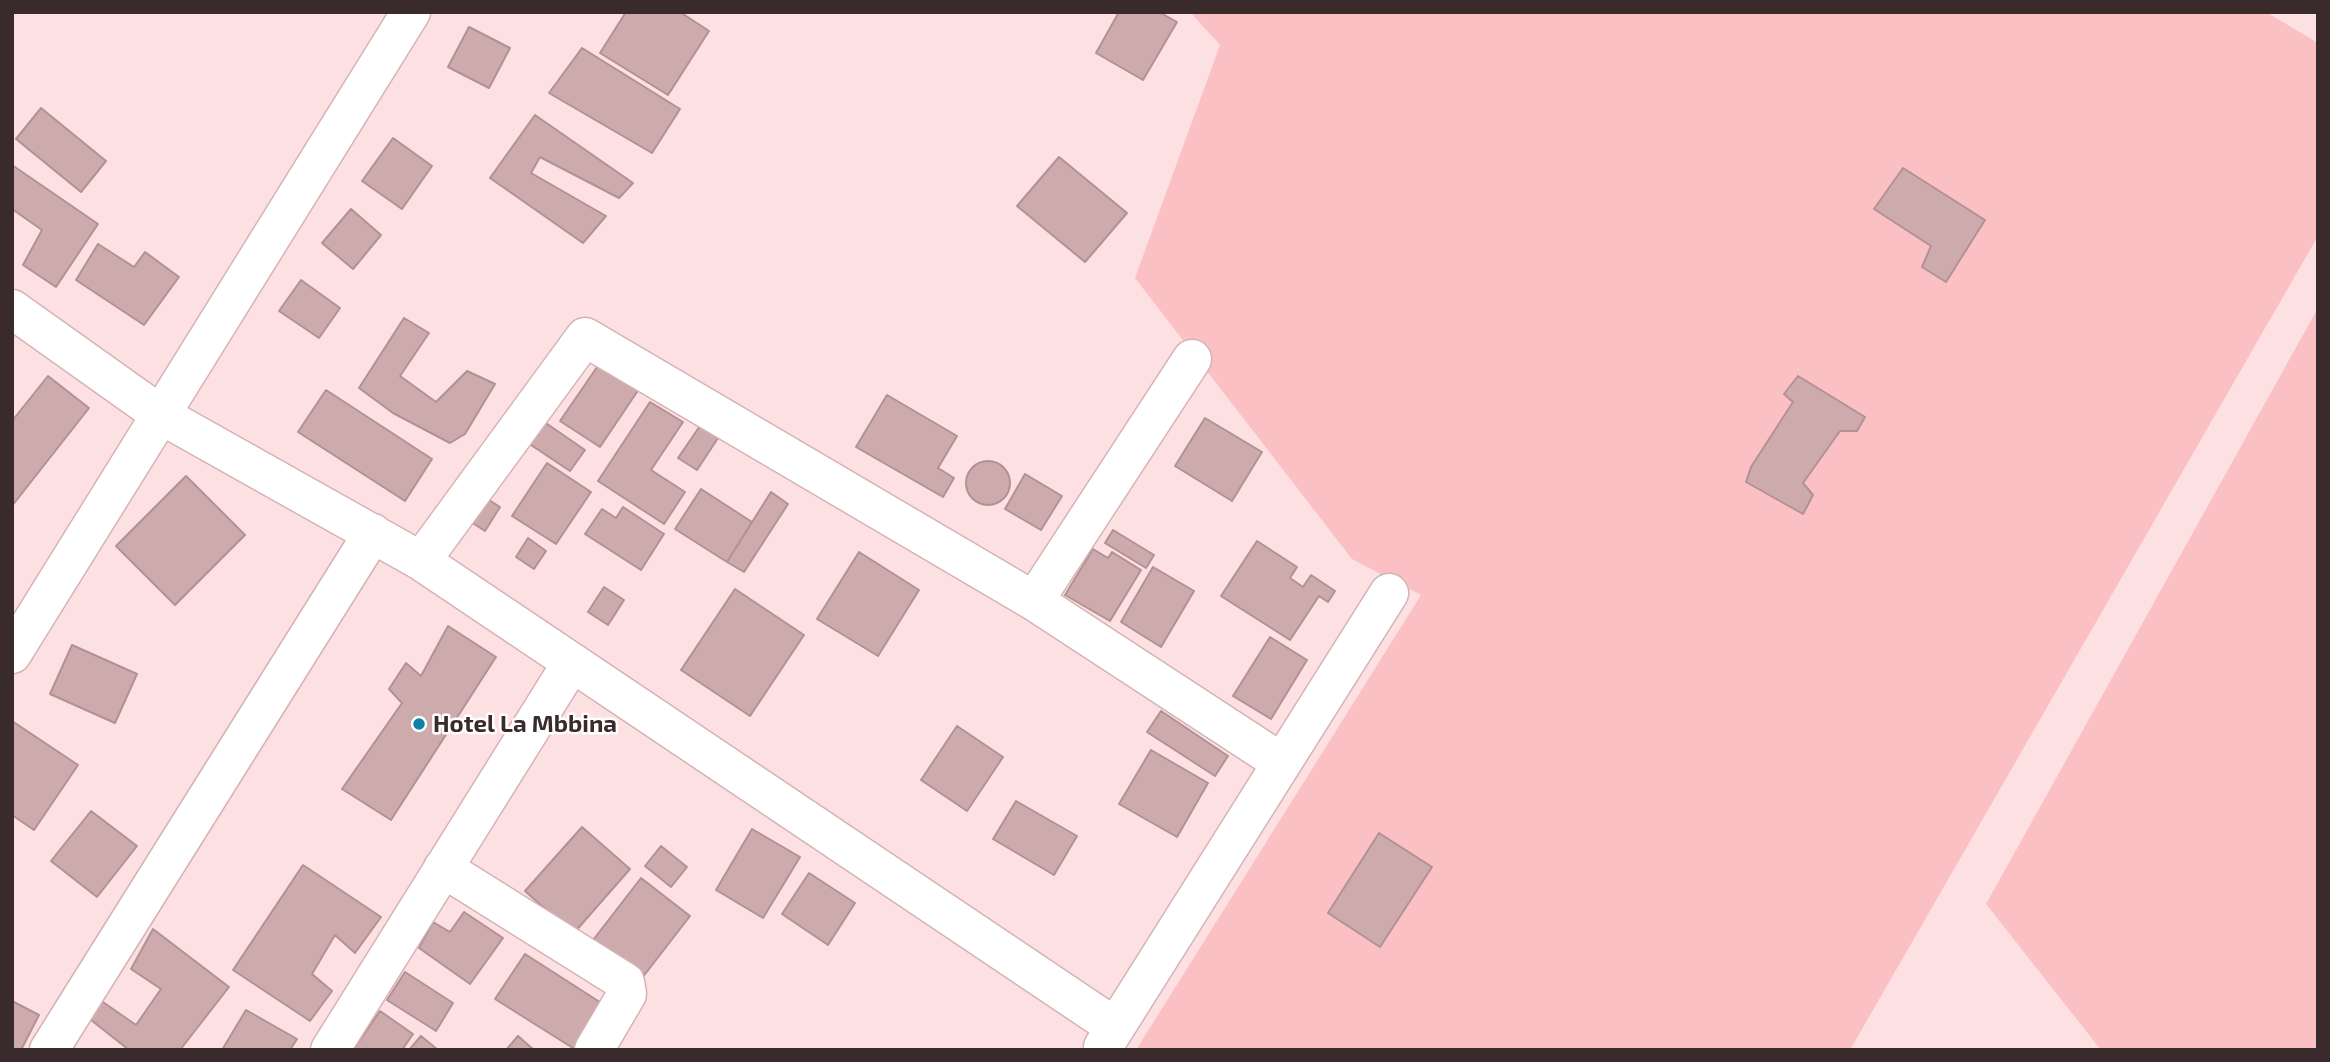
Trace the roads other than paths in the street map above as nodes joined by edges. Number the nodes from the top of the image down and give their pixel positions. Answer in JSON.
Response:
{"nodes":[{"id":1,"x":411,"y":12,"type":"edge"},
{"id":2,"x":12,"y":309,"type":"edge"},
{"id":3,"x":1192,"y":359,"type":"dead end"},
{"id":4,"x":161,"y":415,"type":"junction"},
{"id":5,"x":373,"y":533,"type":"junction"},
{"id":6,"x":421,"y":561,"type":"junction"},
{"id":7,"x":1389,"y":593,"type":"dead end"},
{"id":8,"x":1034,"y":601,"type":"junction"},
{"id":9,"x":12,"y":654,"type":"edge"},
{"id":10,"x":571,"y":664,"type":"junction"},
{"id":11,"x":1282,"y":763,"type":"junction"},
{"id":12,"x":443,"y":868,"type":"junction"},
{"id":13,"x":1108,"y":1038,"type":"edge"},
{"id":14,"x":50,"y":1050,"type":"edge"},
{"id":15,"x":330,"y":1050,"type":"edge"},
{"id":16,"x":594,"y":1050,"type":"edge"}],
"edges":[{"from":1,"to":4,"type":"street"},
{"from":2,"to":4,"type":"street"},
{"from":3,"to":8,"type":"street"},
{"from":4,"to":5,"type":"street"},
{"from":4,"to":9,"type":"street"},
{"from":5,"to":6,"type":"street"},
{"from":5,"to":14,"type":"street"},
{"from":6,"to":8,"type":"street"},
{"from":6,"to":10,"type":"street"},
{"from":7,"to":11,"type":"street"},
{"from":8,"to":11,"type":"street"},
{"from":10,"to":12,"type":"street"},
{"from":10,"to":13,"type":"street"},
{"from":11,"to":13,"type":"street"},
{"from":12,"to":15,"type":"street"},
{"from":12,"to":16,"type":"street"}]}
